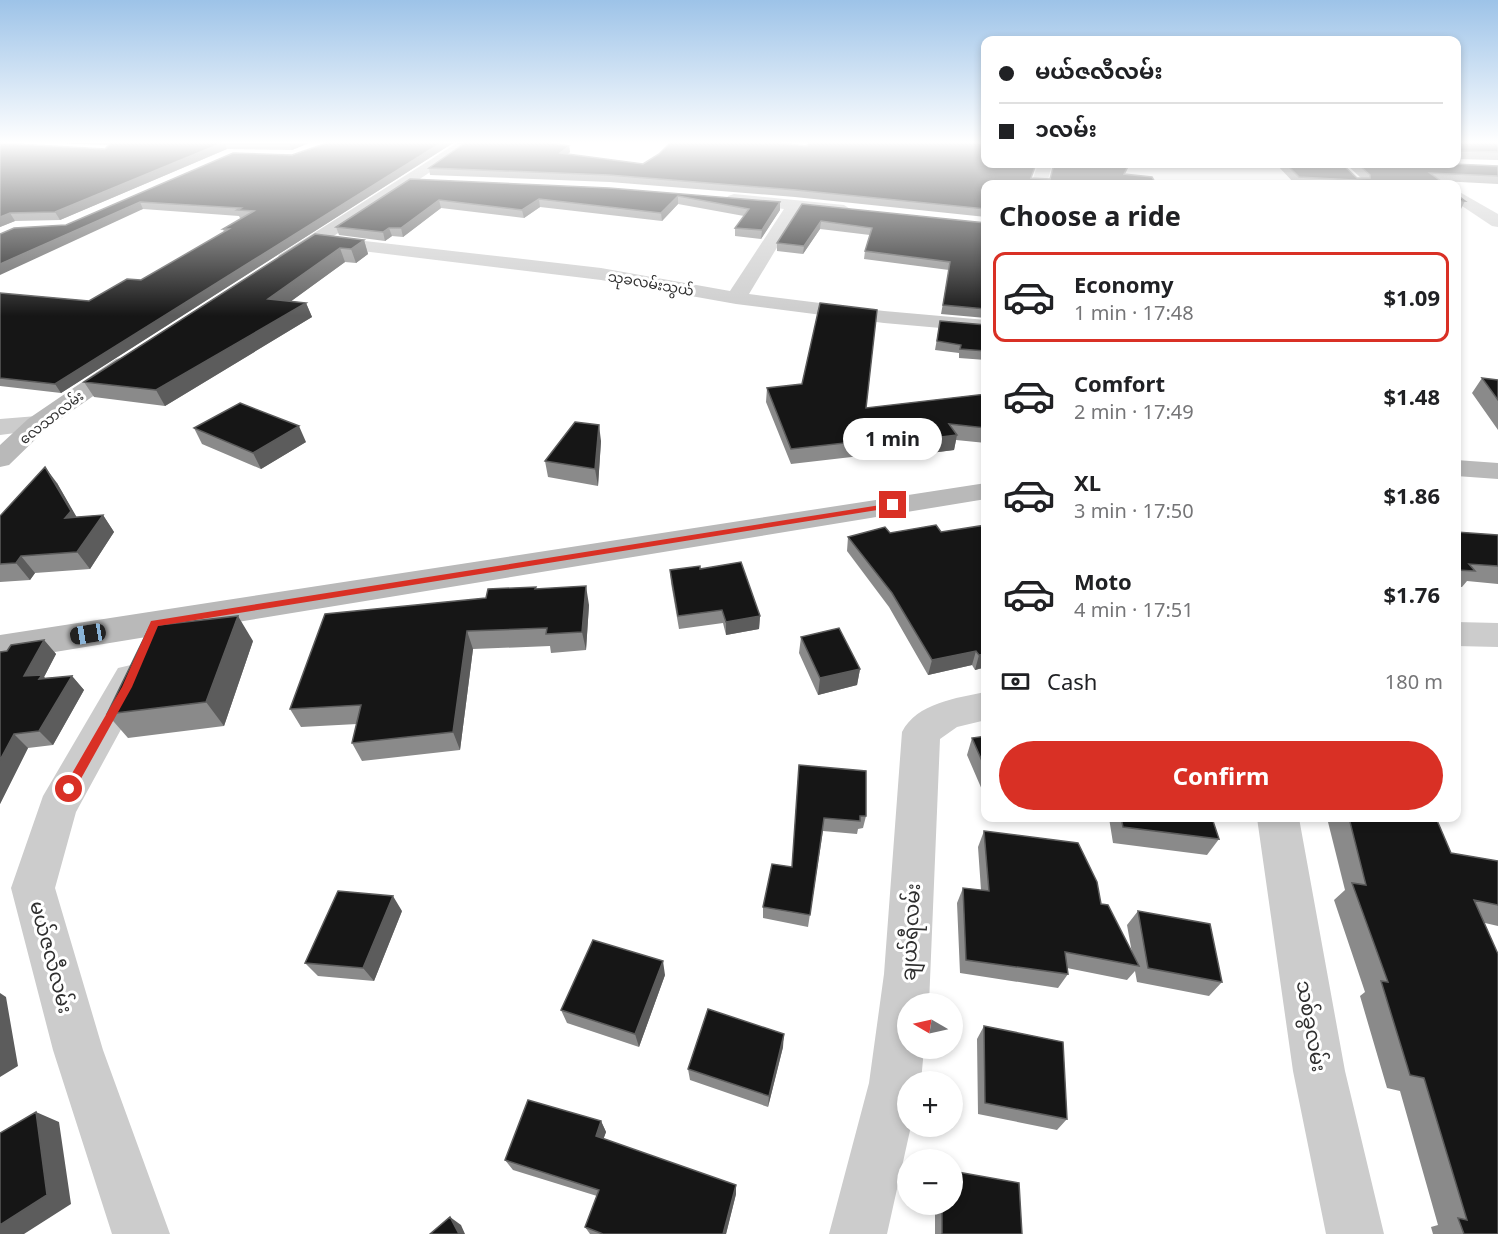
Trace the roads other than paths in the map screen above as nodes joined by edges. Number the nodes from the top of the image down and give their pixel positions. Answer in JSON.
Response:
{"nodes":[{"id":1,"x":378,"y":201,"type":"edge"},
{"id":2,"x":753,"y":201,"type":"edge"},
{"id":3,"x":1465,"y":201,"type":"edge"},
{"id":4,"x":795,"y":204,"type":"junction"},
{"id":5,"x":855,"y":211,"type":"edge"},
{"id":6,"x":1498,"y":222,"type":"edge"},
{"id":7,"x":317,"y":240,"type":"junction"},
{"id":8,"x":268,"y":271,"type":"edge"},
{"id":9,"x":736,"y":298,"type":"junction"},
{"id":10,"x":981,"y":326,"type":"edge"},
{"id":11,"x":142,"y":351,"type":"edge"},
{"id":12,"x":37,"y":424,"type":"junction"},
{"id":13,"x":0,"y":427,"type":"edge"},
{"id":14,"x":0,"y":459,"type":"edge"},
{"id":15,"x":1461,"y":468,"type":"edge"},
{"id":16,"x":1498,"y":471,"type":"edge"},
{"id":17,"x":981,"y":491,"type":"edge"},
{"id":18,"x":154,"y":623,"type":"junction"},
{"id":19,"x":1461,"y":634,"type":"edge"},
{"id":20,"x":1498,"y":635,"type":"edge"},
{"id":21,"x":0,"y":648,"type":"edge"},
{"id":22,"x":981,"y":707,"type":"edge"},
{"id":23,"x":1279,"y":822,"type":"edge"},
{"id":24,"x":141,"y":1234,"type":"edge"},
{"id":25,"x":858,"y":1234,"type":"edge"},
{"id":26,"x":1355,"y":1234,"type":"edge"}],
"edges":[{"from":1,"to":7,"type":"street"},
{"from":2,"to":4,"type":"street"},
{"from":3,"to":6,"type":"street"},
{"from":4,"to":5,"type":"street"},
{"from":4,"to":9,"type":"street"},
{"from":7,"to":8,"type":"street"},
{"from":7,"to":9,"type":"street","name":"သုခလမ်းသွယ်"},
{"from":9,"to":10,"type":"street","name":"သုခလမ်းသွယ်"},
{"from":11,"to":12,"type":"street","name":"လေသာလမ်း"},
{"from":12,"to":13,"type":"street"},
{"from":12,"to":14,"type":"street","name":"လေသာလမ်း"},
{"from":15,"to":16,"type":"street"},
{"from":17,"to":18,"type":"street"},
{"from":18,"to":21,"type":"street"},
{"from":18,"to":24,"type":"street","name":"မယ်ဇလီလမ်း"},
{"from":19,"to":20,"type":"street"},
{"from":22,"to":25,"type":"street","name":"ချယ်ရီလမ်း"},
{"from":23,"to":26,"type":"street","name":"သစ်ခွလမ်း"}]}
